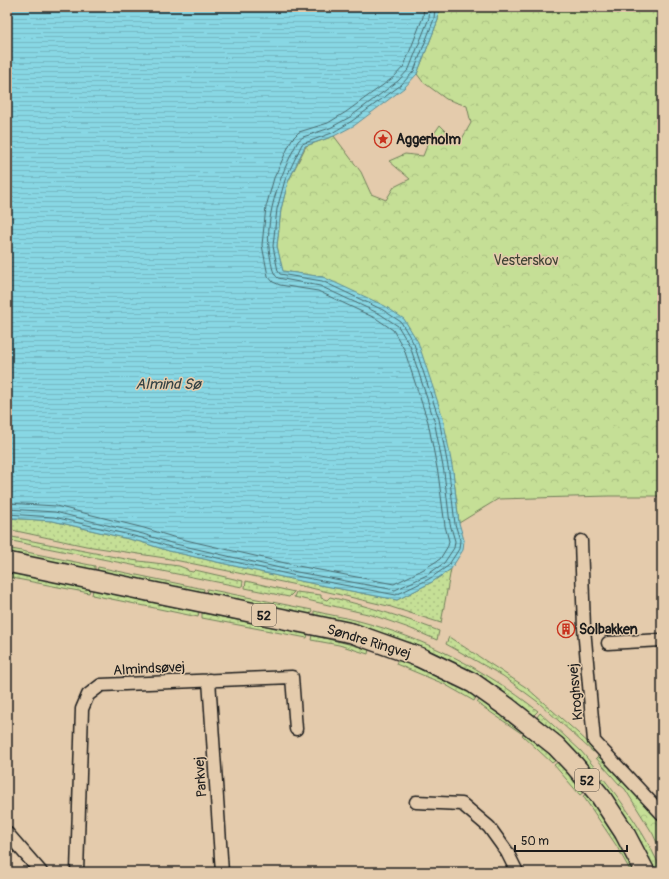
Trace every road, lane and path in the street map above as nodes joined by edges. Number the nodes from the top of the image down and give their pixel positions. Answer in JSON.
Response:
{"nodes":[{"id":1,"x":581,"y":541,"type":"dead end"},
{"id":2,"x":7,"y":562,"type":"edge"},
{"id":3,"x":662,"y":640,"type":"edge"},
{"id":4,"x":608,"y":643,"type":"dead end"},
{"id":5,"x":209,"y":680,"type":"junction"},
{"id":6,"x":296,"y":729,"type":"dead end"},
{"id":7,"x":416,"y":802,"type":"dead end"},
{"id":8,"x":662,"y":814,"type":"edge"},
{"id":9,"x":7,"y":833,"type":"edge"},
{"id":10,"x":41,"y":872,"type":"edge"},
{"id":11,"x":77,"y":872,"type":"edge"},
{"id":12,"x":222,"y":872,"type":"edge"},
{"id":13,"x":517,"y":872,"type":"edge"},
{"id":14,"x":645,"y":872,"type":"edge"}],
"edges":[{"from":1,"to":8,"type":"street","name":"Kroghsvej"},
{"from":2,"to":14,"type":"main road","name":"Søndre Ringvej","number":"52"},
{"from":3,"to":4,"type":"street"},
{"from":5,"to":6,"type":"street","name":"Almindsøvej"},
{"from":5,"to":11,"type":"street","name":"Almindsøvej"},
{"from":5,"to":12,"type":"street","name":"Parkvej"},
{"from":7,"to":13,"type":"street"},
{"from":9,"to":10,"type":"street"}]}
